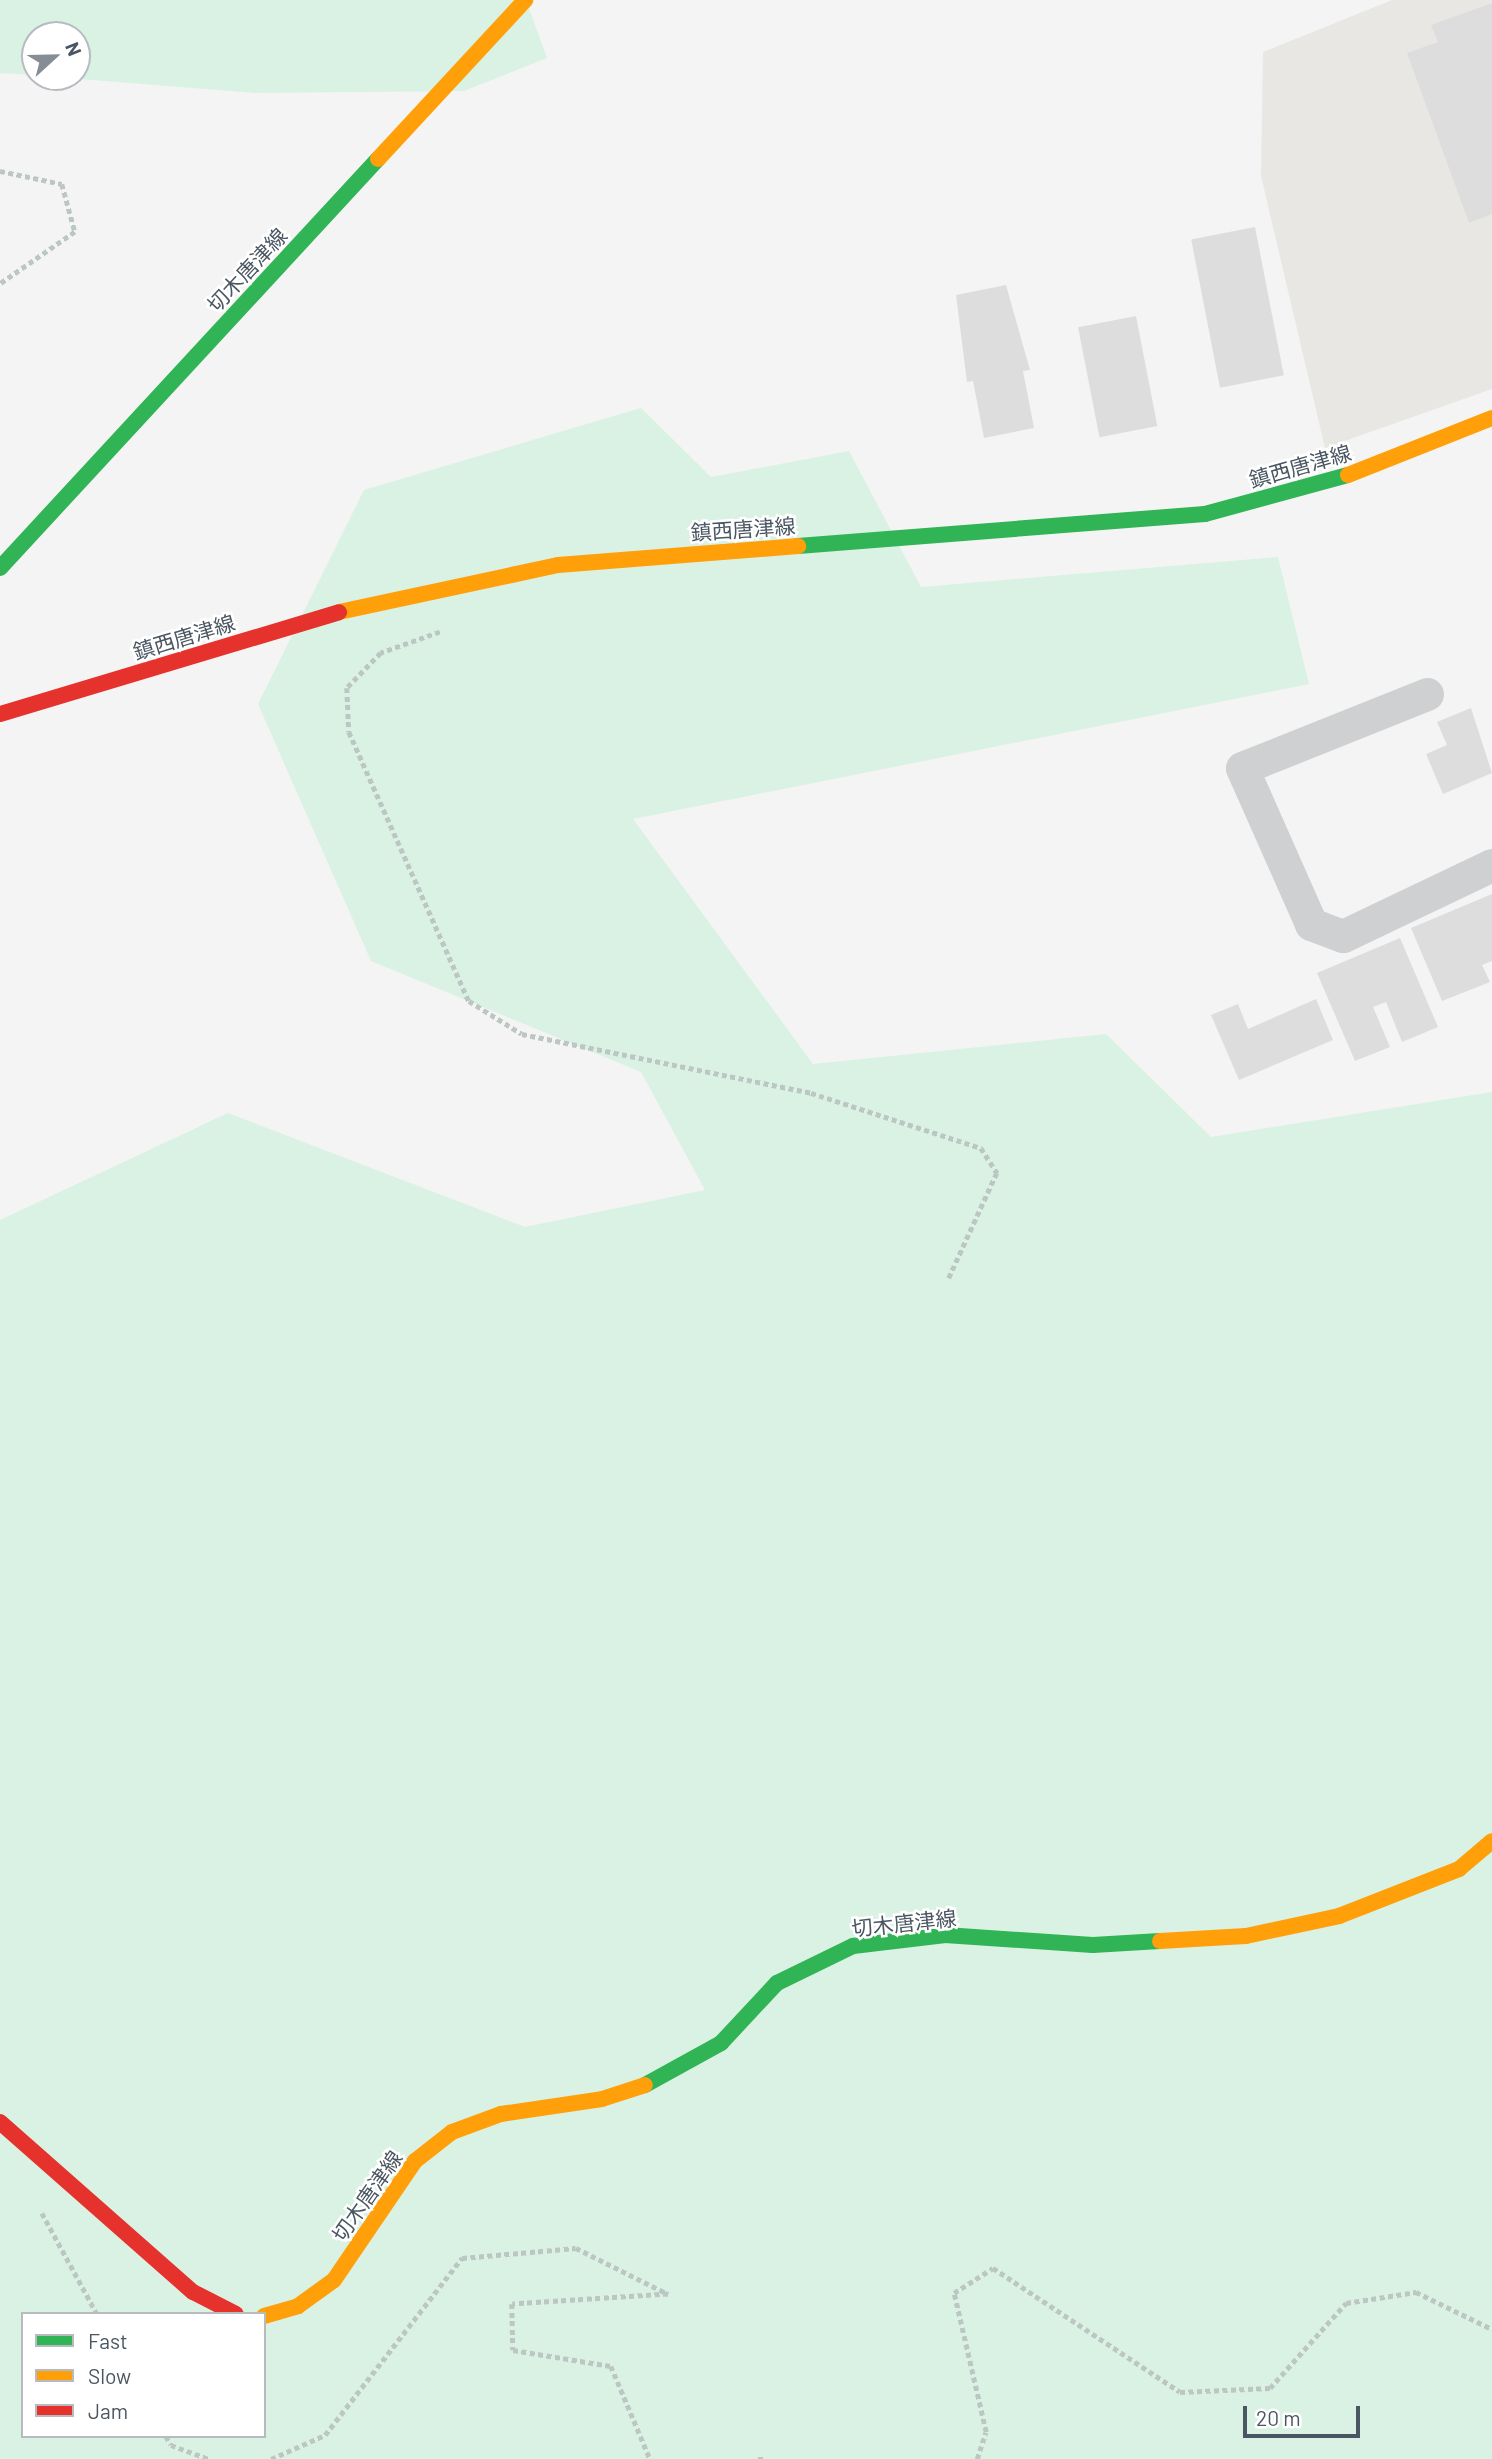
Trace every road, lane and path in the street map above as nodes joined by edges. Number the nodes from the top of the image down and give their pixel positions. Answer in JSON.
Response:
{"nodes":[{"id":1,"x":525,"y":0,"type":"edge"},
{"id":2,"x":0,"y":171,"type":"edge"},
{"id":3,"x":0,"y":284,"type":"edge"},
{"id":4,"x":1492,"y":418,"type":"edge"},
{"id":5,"x":0,"y":568,"type":"edge"},
{"id":6,"x":444,"y":630,"type":"dead end"},
{"id":7,"x":1427,"y":694,"type":"dead end"},
{"id":8,"x":0,"y":714,"type":"edge"},
{"id":9,"x":1492,"y":865,"type":"edge"},
{"id":10,"x":948,"y":1280,"type":"dead end"},
{"id":11,"x":1492,"y":1840,"type":"edge"},
{"id":12,"x":0,"y":2122,"type":"edge"},
{"id":13,"x":41,"y":2208,"type":"dead end"},
{"id":14,"x":96,"y":2312,"type":"edge"},
{"id":15,"x":232,"y":2312,"type":"edge"},
{"id":16,"x":266,"y":2315,"type":"edge"},
{"id":17,"x":1492,"y":2329,"type":"edge"},
{"id":18,"x":167,"y":2438,"type":"edge"},
{"id":19,"x":209,"y":2459,"type":"edge"},
{"id":20,"x":271,"y":2459,"type":"edge"},
{"id":21,"x":650,"y":2459,"type":"edge"},
{"id":22,"x":976,"y":2459,"type":"edge"}],
"edges":[{"from":1,"to":5,"type":"main road","name":"切木唐津線"},
{"from":2,"to":3,"type":"path"},
{"from":4,"to":8,"type":"main road","name":"鎮西唐津線"},
{"from":6,"to":10,"type":"path"},
{"from":7,"to":9,"type":"street"},
{"from":11,"to":16,"type":"main road","name":"切木唐津線"},
{"from":12,"to":15,"type":"main road"},
{"from":13,"to":14,"type":"path"},
{"from":17,"to":22,"type":"path"},
{"from":18,"to":19,"type":"path"},
{"from":20,"to":21,"type":"path"}]}
